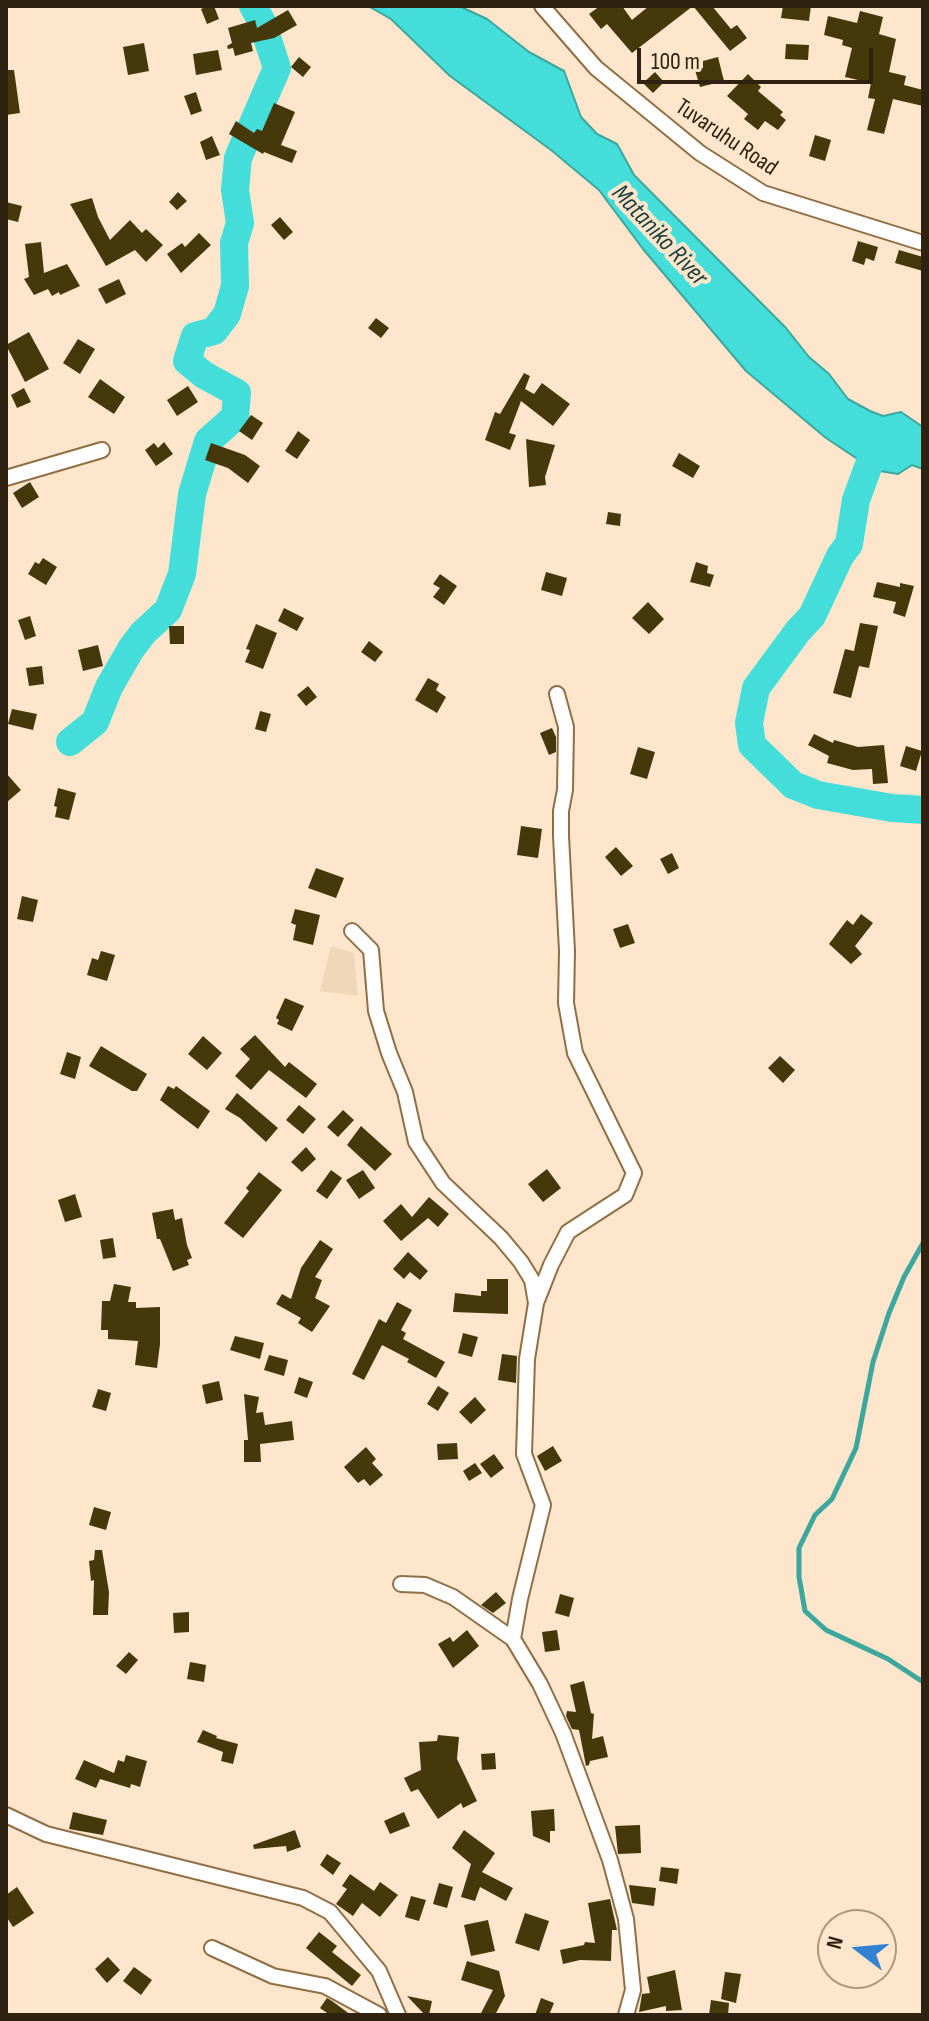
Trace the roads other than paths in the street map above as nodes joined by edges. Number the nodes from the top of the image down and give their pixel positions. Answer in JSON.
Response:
{"nodes":[{"id":1,"x":542,"y":6,"type":"edge"},
{"id":2,"x":923,"y":243,"type":"edge"},
{"id":3,"x":102,"y":450,"type":"dead end"},
{"id":4,"x":6,"y":478,"type":"edge"},
{"id":5,"x":557,"y":694,"type":"dead end"},
{"id":6,"x":352,"y":931,"type":"dead end"},
{"id":7,"x":536,"y":1303,"type":"junction"},
{"id":8,"x":401,"y":1584,"type":"dead end"},
{"id":9,"x":513,"y":1639,"type":"junction"},
{"id":10,"x":6,"y":1815,"type":"edge"},
{"id":11,"x":212,"y":1948,"type":"dead end"},
{"id":12,"x":379,"y":2015,"type":"edge"},
{"id":13,"x":398,"y":2015,"type":"edge"},
{"id":14,"x":626,"y":2015,"type":"edge"}],
"edges":[{"from":1,"to":2,"type":"street","name":"Tuvaruhu Road"},
{"from":3,"to":4,"type":"street"},
{"from":5,"to":7,"type":"street"},
{"from":6,"to":7,"type":"street"},
{"from":7,"to":9,"type":"street"},
{"from":8,"to":9,"type":"street"},
{"from":9,"to":14,"type":"street"},
{"from":10,"to":13,"type":"street"},
{"from":11,"to":12,"type":"street"}]}
